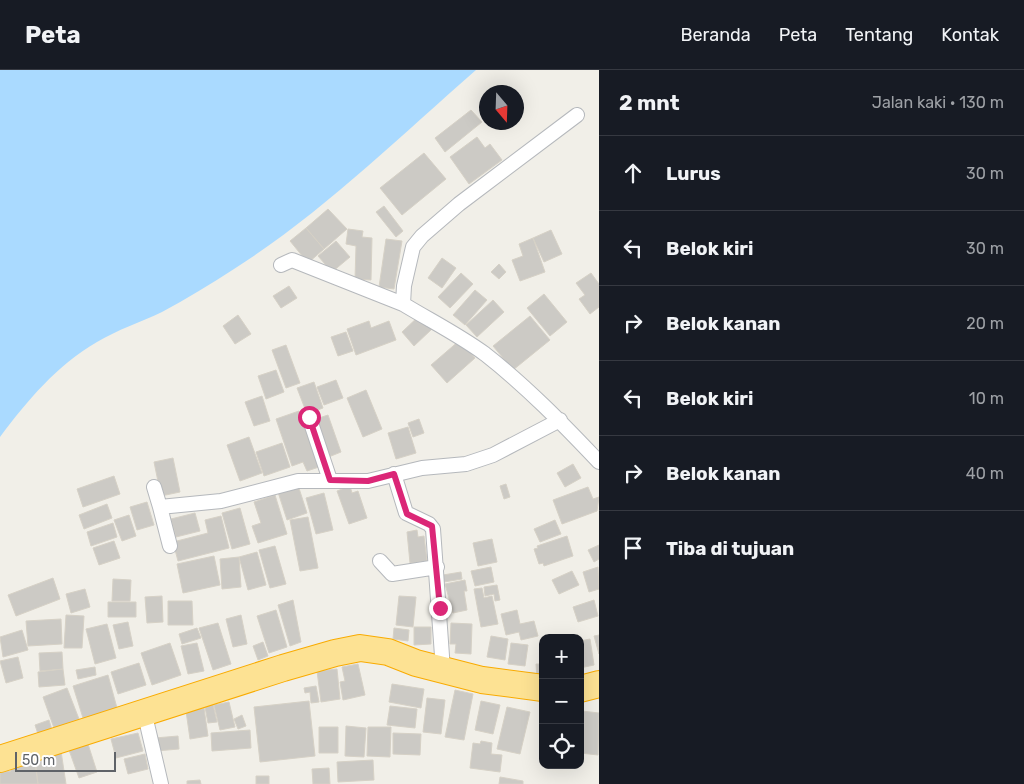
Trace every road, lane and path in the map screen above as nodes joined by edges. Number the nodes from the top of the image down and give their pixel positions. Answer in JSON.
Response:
{"nodes":[{"id":1,"x":577,"y":114,"type":"dead end"},
{"id":2,"x":281,"y":265,"type":"dead end"},
{"id":3,"x":403,"y":304,"type":"junction"},
{"id":4,"x":309,"y":417,"type":"dead end"},
{"id":5,"x":560,"y":420,"type":"junction"},
{"id":6,"x":599,"y":462,"type":"edge"},
{"id":7,"x":394,"y":474,"type":"junction"},
{"id":8,"x":330,"y":480,"type":"junction"},
{"id":9,"x":154,"y":487,"type":"dead end"},
{"id":10,"x":160,"y":507,"type":"junction"},
{"id":11,"x":170,"y":546,"type":"dead end"},
{"id":12,"x":380,"y":561,"type":"dead end"},
{"id":13,"x":437,"y":567,"type":"junction"},
{"id":14,"x":443,"y":670,"type":"junction"},
{"id":15,"x":539,"y":687,"type":"edge"},
{"id":16,"x":144,"y":711,"type":"junction"},
{"id":17,"x":0,"y":759,"type":"edge"},
{"id":18,"x":161,"y":784,"type":"edge"}],
"edges":[{"from":1,"to":3,"type":"street"},
{"from":2,"to":3,"type":"street"},
{"from":3,"to":5,"type":"street"},
{"from":4,"to":8,"type":"street"},
{"from":5,"to":6,"type":"street"},
{"from":5,"to":7,"type":"street"},
{"from":7,"to":8,"type":"street"},
{"from":7,"to":13,"type":"street"},
{"from":8,"to":10,"type":"street"},
{"from":9,"to":10,"type":"street"},
{"from":10,"to":11,"type":"street"},
{"from":12,"to":13,"type":"street"},
{"from":13,"to":14,"type":"street"},
{"from":14,"to":15,"type":"highway"},
{"from":14,"to":16,"type":"highway"},
{"from":16,"to":17,"type":"highway"},
{"from":16,"to":18,"type":"street"}]}
